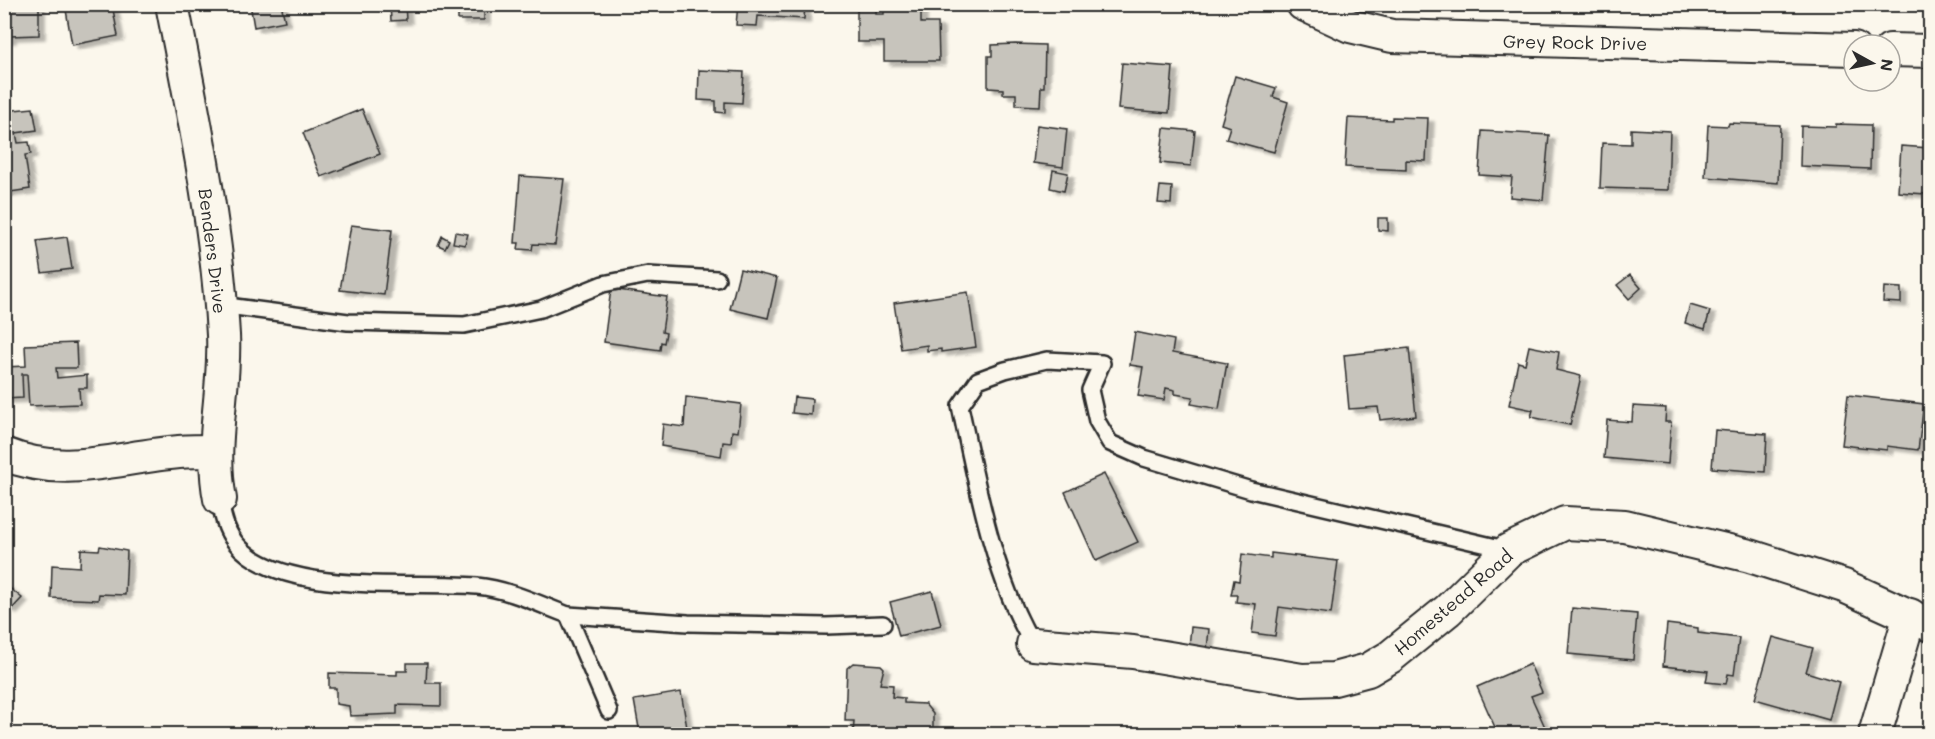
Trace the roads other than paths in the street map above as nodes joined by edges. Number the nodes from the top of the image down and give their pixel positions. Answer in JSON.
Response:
{"nodes":[{"id":1,"x":172,"y":4,"type":"edge"},
{"id":2,"x":1303,"y":4,"type":"edge"},
{"id":3,"x":1842,"y":49,"type":"edge"},
{"id":4,"x":1902,"y":50,"type":"edge"},
{"id":5,"x":1930,"y":51,"type":"edge"},
{"id":6,"x":717,"y":279,"type":"dead end"},
{"id":7,"x":220,"y":305,"type":"junction"},
{"id":8,"x":216,"y":452,"type":"junction"},
{"id":9,"x":4,"y":454,"type":"edge"},
{"id":10,"x":220,"y":499,"type":"joint"},
{"id":11,"x":1509,"y":549,"type":"junction"},
{"id":12,"x":568,"y":615,"type":"junction"},
{"id":13,"x":1920,"y":620,"type":"edge"},
{"id":14,"x":883,"y":624,"type":"dead end"},
{"id":15,"x":1033,"y":644,"type":"joint"},
{"id":16,"x":609,"y":711,"type":"dead end"},
{"id":17,"x":1875,"y":735,"type":"edge"}],
"edges":[{"from":1,"to":7,"type":"street","name":"Benders Drive"},
{"from":2,"to":3,"type":"street","name":"Grey Rock Drive"},
{"from":4,"to":5,"type":"street"},
{"from":6,"to":7,"type":"lane"},
{"from":7,"to":8,"type":"street","name":"Benders Drive"},
{"from":8,"to":9,"type":"street"},
{"from":8,"to":10,"type":"street","name":"Benders Drive"},
{"from":10,"to":12,"type":"lane"},
{"from":11,"to":13,"type":"street","name":"Homestead Road"},
{"from":11,"to":15,"type":"street","name":"Homestead Road"},
{"from":11,"to":15,"type":"lane"},
{"from":12,"to":14,"type":"lane"},
{"from":12,"to":16,"type":"lane"},
{"from":13,"to":17,"type":"street"}]}
